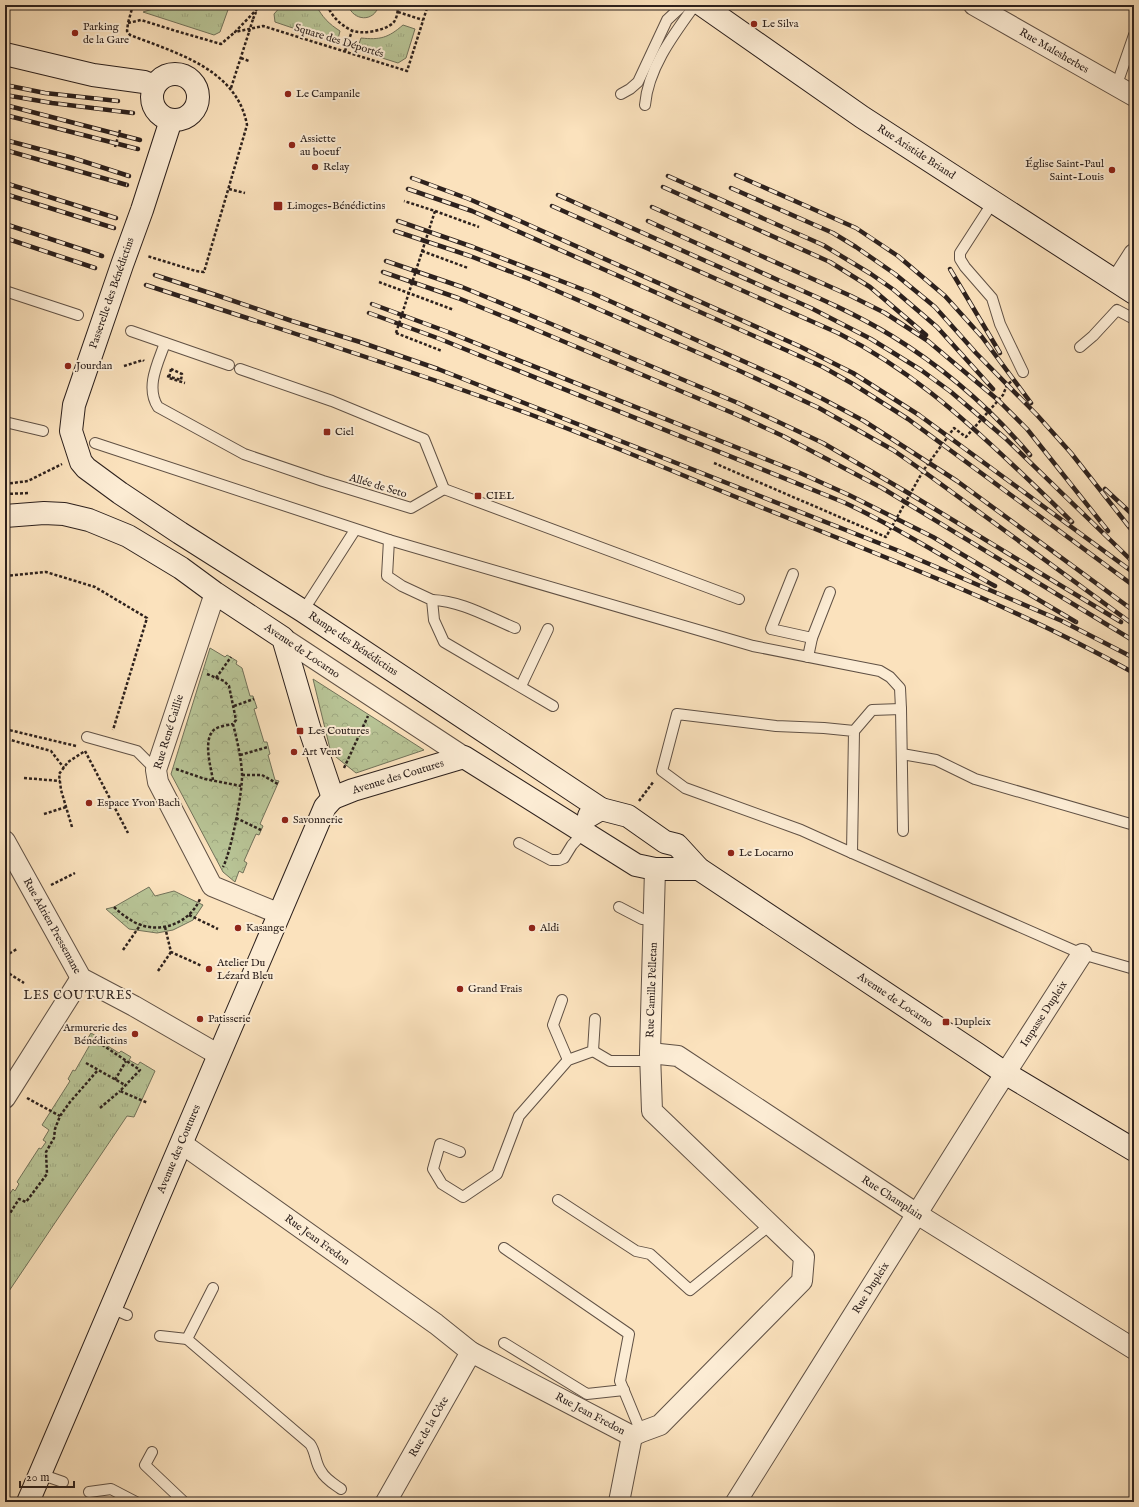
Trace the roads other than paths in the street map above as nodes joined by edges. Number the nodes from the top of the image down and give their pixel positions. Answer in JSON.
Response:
{"nodes":[{"id":1,"x":683,"y":5,"type":"edge"},
{"id":2,"x":695,"y":5,"type":"edge"},
{"id":3,"x":702,"y":5,"type":"edge"},
{"id":4,"x":974,"y":5,"type":"edge"},
{"id":5,"x":1134,"y":35,"type":"edge"},
{"id":6,"x":5,"y":54,"type":"edge"},
{"id":7,"x":154,"y":86,"type":"junction"},
{"id":8,"x":1116,"y":87,"type":"junction"},
{"id":9,"x":621,"y":94,"type":"dead end"},
{"id":10,"x":1134,"y":96,"type":"edge"},
{"id":11,"x":645,"y":105,"type":"dead end"},
{"id":12,"x":171,"y":120,"type":"junction"},
{"id":13,"x":993,"y":202,"type":"junction"},
{"id":14,"x":1134,"y":254,"type":"edge"},
{"id":15,"x":1125,"y":287,"type":"edge"},
{"id":16,"x":5,"y":291,"type":"edge"},
{"id":17,"x":78,"y":315,"type":"dead end"},
{"id":18,"x":1134,"y":319,"type":"edge"},
{"id":19,"x":131,"y":331,"type":"dead end"},
{"id":20,"x":165,"y":343,"type":"junction"},
{"id":21,"x":1080,"y":347,"type":"dead end"},
{"id":22,"x":229,"y":365,"type":"dead end"},
{"id":23,"x":240,"y":369,"type":"dead end"},
{"id":24,"x":1023,"y":372,"type":"road end"},
{"id":25,"x":5,"y":422,"type":"edge"},
{"id":26,"x":42,"y":431,"type":"dead end"},
{"id":27,"x":95,"y":443,"type":"dead end"},
{"id":28,"x":104,"y":482,"type":"joint"},
{"id":29,"x":444,"y":489,"type":"junction"},
{"id":30,"x":5,"y":516,"type":"edge"},
{"id":31,"x":355,"y":530,"type":"junction"},
{"id":32,"x":389,"y":540,"type":"junction"},
{"id":33,"x":794,"y":574,"type":"dead end"},
{"id":34,"x":830,"y":592,"type":"dead end"},
{"id":35,"x":215,"y":593,"type":"junction"},
{"id":36,"x":740,"y":599,"type":"dead end"},
{"id":37,"x":432,"y":600,"type":"junction"},
{"id":38,"x":303,"y":611,"type":"junction"},
{"id":39,"x":515,"y":628,"type":"dead end"},
{"id":40,"x":548,"y":629,"type":"dead end"},
{"id":41,"x":283,"y":638,"type":"junction"},
{"id":42,"x":812,"y":638,"type":"junction"},
{"id":43,"x":808,"y":657,"type":"junction"},
{"id":44,"x":521,"y":686,"type":"junction"},
{"id":45,"x":553,"y":706,"type":"dead end"},
{"id":46,"x":900,"y":709,"type":"junction"},
{"id":47,"x":854,"y":731,"type":"junction"},
{"id":48,"x":87,"y":737,"type":"dead end"},
{"id":49,"x":902,"y":754,"type":"junction"},
{"id":50,"x":464,"y":756,"type":"junction"},
{"id":51,"x":157,"y":766,"type":"junction"},
{"id":52,"x":333,"y":798,"type":"junction"},
{"id":53,"x":602,"y":809,"type":"junction"},
{"id":54,"x":1134,"y":825,"type":"edge"},
{"id":55,"x":904,"y":831,"type":"dead end"},
{"id":56,"x":583,"y":833,"type":"junction"},
{"id":57,"x":5,"y":841,"type":"edge"},
{"id":58,"x":665,"y":842,"type":"junction"},
{"id":59,"x":519,"y":843,"type":"dead end"},
{"id":60,"x":852,"y":853,"type":"junction"},
{"id":61,"x":655,"y":869,"type":"junction"},
{"id":62,"x":699,"y":869,"type":"junction"},
{"id":63,"x":619,"y":907,"type":"dead end"},
{"id":64,"x":280,"y":914,"type":"junction"},
{"id":65,"x":654,"y":920,"type":"junction"},
{"id":66,"x":1082,"y":954,"type":"junction"},
{"id":67,"x":1134,"y":969,"type":"edge"},
{"id":68,"x":81,"y":978,"type":"junction"},
{"id":69,"x":562,"y":1000,"type":"dead end"},
{"id":70,"x":595,"y":1019,"type":"dead end"},
{"id":71,"x":593,"y":1051,"type":"junction"},
{"id":72,"x":219,"y":1054,"type":"junction"},
{"id":73,"x":651,"y":1057,"type":"junction"},
{"id":74,"x":568,"y":1060,"type":"junction"},
{"id":75,"x":1005,"y":1073,"type":"junction"},
{"id":76,"x":8,"y":1093,"type":"edge"},
{"id":77,"x":652,"y":1111,"type":"joint"},
{"id":78,"x":181,"y":1143,"type":"junction"},
{"id":79,"x":1134,"y":1150,"type":"edge"},
{"id":80,"x":460,"y":1152,"type":"dead end"},
{"id":81,"x":558,"y":1200,"type":"dead end"},
{"id":82,"x":917,"y":1214,"type":"junction"},
{"id":83,"x":770,"y":1225,"type":"junction"},
{"id":84,"x":504,"y":1248,"type":"dead end"},
{"id":85,"x":213,"y":1288,"type":"dead end"},
{"id":86,"x":160,"y":1336,"type":"dead end"},
{"id":87,"x":187,"y":1339,"type":"junction"},
{"id":88,"x":504,"y":1343,"type":"dead end"},
{"id":89,"x":1134,"y":1349,"type":"edge"},
{"id":90,"x":471,"y":1352,"type":"junction"},
{"id":91,"x":624,"y":1390,"type":"junction"},
{"id":92,"x":636,"y":1434,"type":"junction"},
{"id":93,"x":152,"y":1452,"type":"dead end"},
{"id":94,"x":40,"y":1474,"type":"junction"},
{"id":95,"x":63,"y":1482,"type":"dead end"},
{"id":96,"x":341,"y":1489,"type":"dead end"},
{"id":97,"x":89,"y":1492,"type":"dead end"},
{"id":98,"x":28,"y":1502,"type":"edge"},
{"id":99,"x":136,"y":1502,"type":"edge"},
{"id":100,"x":184,"y":1502,"type":"edge"},
{"id":101,"x":386,"y":1502,"type":"edge"},
{"id":102,"x":619,"y":1502,"type":"edge"},
{"id":103,"x":736,"y":1502,"type":"edge"}],
"edges":[{"from":1,"to":9,"type":"lane"},
{"from":2,"to":11,"type":"lane"},
{"from":3,"to":13,"type":"street","name":"Rue Aristide Briand"},
{"from":4,"to":8,"type":"street","name":"Rue Malesherbes"},
{"from":5,"to":8,"type":"lane"},
{"from":6,"to":7,"type":"street"},
{"from":7,"to":12,"type":"street"},
{"from":7,"to":12,"type":"street"},
{"from":8,"to":10,"type":"street","name":"Rue Malesherbes"},
{"from":12,"to":28,"type":"street","name":"Passerelle des Bénédictins"},
{"from":13,"to":15,"type":"street","name":"Rue Aristide Briand"},
{"from":13,"to":24,"type":"lane"},
{"from":14,"to":15,"type":"street"},
{"from":16,"to":17,"type":"lane"},
{"from":18,"to":21,"type":"lane"},
{"from":19,"to":20,"type":"lane"},
{"from":20,"to":22,"type":"lane"},
{"from":20,"to":29,"type":"lane","name":"Allée de Seto"},
{"from":23,"to":29,"type":"lane"},
{"from":25,"to":26,"type":"lane"},
{"from":27,"to":31,"type":"lane"},
{"from":28,"to":38,"type":"street","name":"Rampe des Bénédictins"},
{"from":29,"to":36,"type":"lane"},
{"from":30,"to":35,"type":"street","name":"Avenue de Locarno"},
{"from":31,"to":32,"type":"lane"},
{"from":31,"to":38,"type":"lane"},
{"from":32,"to":37,"type":"lane"},
{"from":32,"to":43,"type":"lane"},
{"from":33,"to":42,"type":"lane"},
{"from":34,"to":42,"type":"lane"},
{"from":35,"to":41,"type":"street","name":"Avenue de Locarno"},
{"from":35,"to":51,"type":"street","name":"Rue René Caillie"},
{"from":37,"to":39,"type":"lane"},
{"from":37,"to":44,"type":"lane"},
{"from":38,"to":53,"type":"street","name":"Rampe des Bénédictins"},
{"from":40,"to":44,"type":"lane"},
{"from":41,"to":50,"type":"street","name":"Avenue de Locarno"},
{"from":41,"to":52,"type":"street"},
{"from":42,"to":43,"type":"lane"},
{"from":43,"to":46,"type":"lane"},
{"from":44,"to":45,"type":"lane"},
{"from":46,"to":47,"type":"lane"},
{"from":46,"to":49,"type":"lane"},
{"from":47,"to":60,"type":"lane"},
{"from":47,"to":60,"type":"lane"},
{"from":48,"to":51,"type":"lane"},
{"from":49,"to":54,"type":"lane"},
{"from":49,"to":55,"type":"lane"},
{"from":50,"to":52,"type":"street","name":"Avenue des Coutures"},
{"from":50,"to":56,"type":"street","name":"Avenue de Locarno"},
{"from":51,"to":64,"type":"street","name":"Rue René Caillie"},
{"from":52,"to":64,"type":"street","name":"Avenue des Coutures"},
{"from":53,"to":56,"type":"street"},
{"from":53,"to":58,"type":"street","name":"Rampe des Bénédictins"},
{"from":56,"to":59,"type":"lane"},
{"from":56,"to":61,"type":"street","name":"Avenue de Locarno"},
{"from":57,"to":68,"type":"street","name":"Rue Adrien Pressemane"},
{"from":58,"to":61,"type":"street"},
{"from":58,"to":62,"type":"street","name":"Avenue de Locarno"},
{"from":60,"to":66,"type":"lane"},
{"from":61,"to":62,"type":"street","name":"Avenue de Locarno"},
{"from":61,"to":65,"type":"street","name":"Rue Camille Pelletan"},
{"from":62,"to":75,"type":"street","name":"Avenue de Locarno"},
{"from":63,"to":65,"type":"lane"},
{"from":64,"to":72,"type":"street","name":"Avenue des Coutures"},
{"from":65,"to":73,"type":"street","name":"Rue Camille Pelletan"},
{"from":66,"to":67,"type":"lane"},
{"from":66,"to":75,"type":"street","name":"Impasse Dupleix"},
{"from":68,"to":72,"type":"street","name":"Rue Adrien Pressemane"},
{"from":68,"to":76,"type":"street"},
{"from":69,"to":74,"type":"lane"},
{"from":70,"to":71,"type":"lane"},
{"from":71,"to":73,"type":"lane"},
{"from":71,"to":74,"type":"lane"},
{"from":72,"to":78,"type":"street","name":"Avenue des Coutures"},
{"from":73,"to":77,"type":"street","name":"Rue Camille Pelletan"},
{"from":73,"to":82,"type":"street","name":"Rue Champlain"},
{"from":74,"to":80,"type":"lane"},
{"from":75,"to":79,"type":"street","name":"Avenue de Locarno"},
{"from":75,"to":82,"type":"street","name":"Rue Dupleix"},
{"from":77,"to":83,"type":"street","name":"Rue Jean Fredon"},
{"from":78,"to":90,"type":"street","name":"Rue Jean Fredon"},
{"from":78,"to":94,"type":"street","name":"Avenue des Coutures"},
{"from":81,"to":83,"type":"lane"},
{"from":82,"to":89,"type":"street","name":"Rue Champlain"},
{"from":82,"to":103,"type":"street","name":"Rue Dupleix"},
{"from":83,"to":92,"type":"street","name":"Rue Jean Fredon"},
{"from":84,"to":91,"type":"lane"},
{"from":85,"to":87,"type":"lane"},
{"from":86,"to":87,"type":"lane"},
{"from":87,"to":96,"type":"lane"},
{"from":88,"to":91,"type":"lane"},
{"from":90,"to":92,"type":"street","name":"Rue Jean Fredon"},
{"from":90,"to":101,"type":"street","name":"Rue de la Côte"},
{"from":91,"to":92,"type":"lane"},
{"from":92,"to":102,"type":"street"},
{"from":93,"to":100,"type":"lane"},
{"from":94,"to":95,"type":"lane"},
{"from":94,"to":98,"type":"street","name":"Avenue des Coutures"},
{"from":97,"to":99,"type":"lane"}]}
